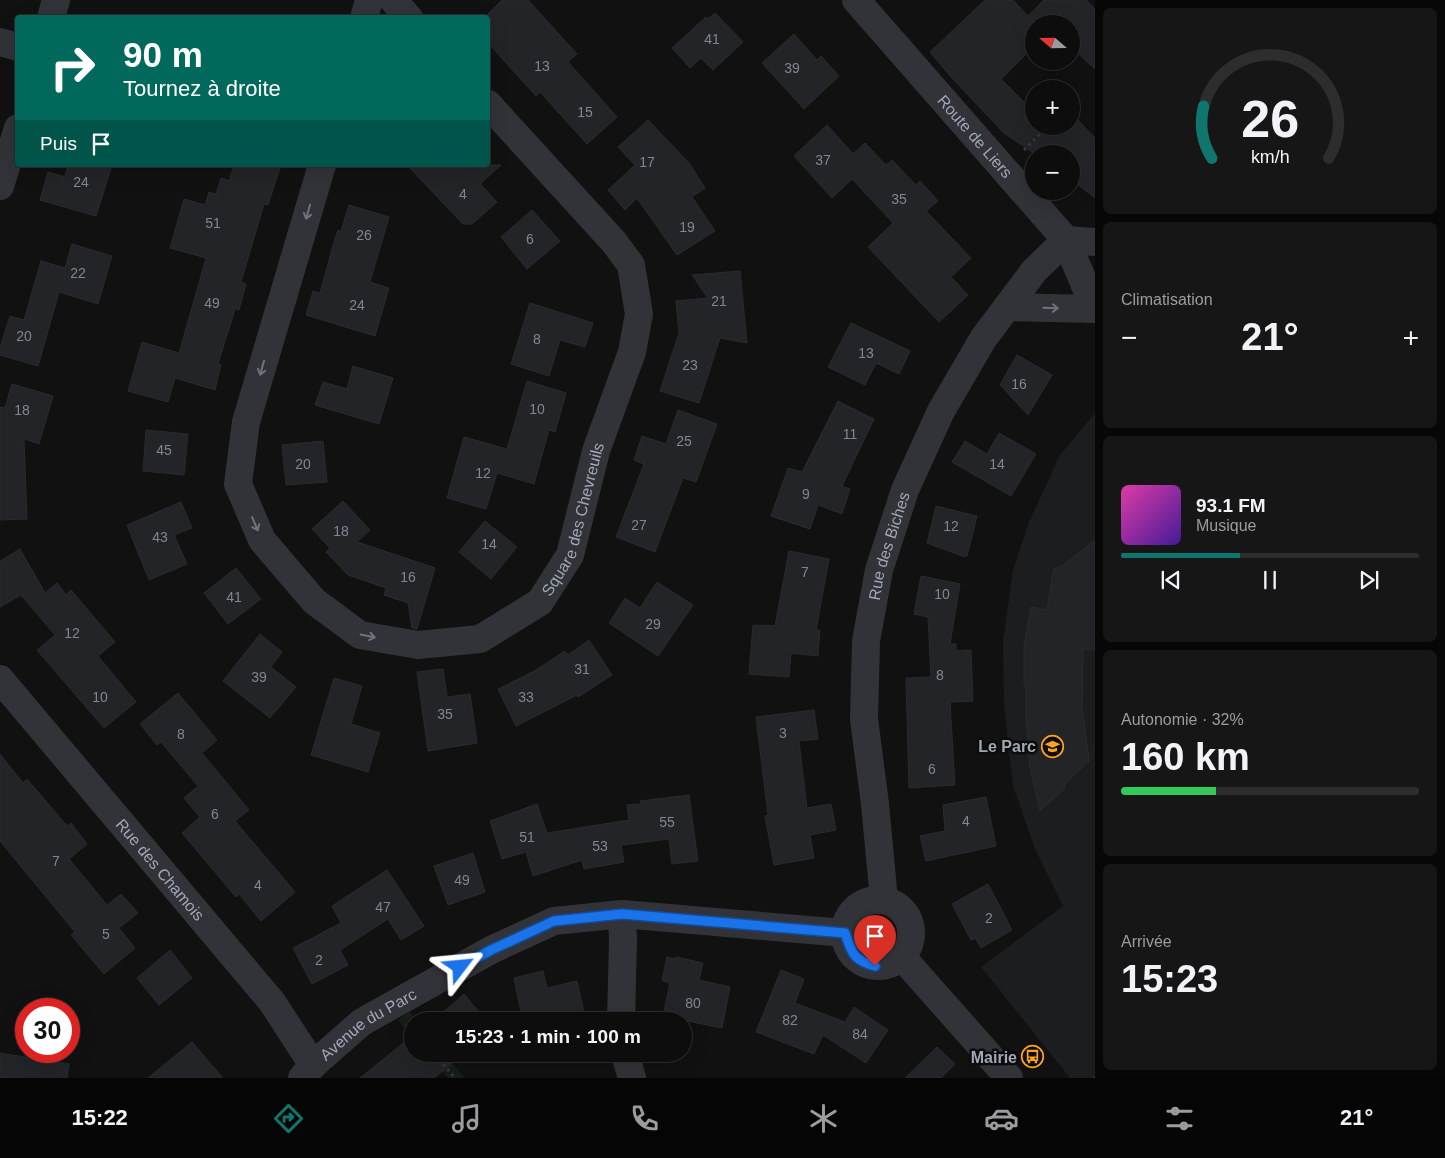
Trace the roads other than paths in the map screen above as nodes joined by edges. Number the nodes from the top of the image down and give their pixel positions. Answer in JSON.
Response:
{"nodes":[{"id":1,"x":56,"y":0,"type":"edge"},
{"id":2,"x":369,"y":0,"type":"edge"},
{"id":3,"x":393,"y":0,"type":"edge"},
{"id":4,"x":856,"y":0,"type":"edge"},
{"id":5,"x":52,"y":15,"type":"edge"},
{"id":6,"x":365,"y":15,"type":"edge"},
{"id":7,"x":406,"y":15,"type":"edge"},
{"id":8,"x":0,"y":42,"type":"edge"},
{"id":9,"x":15,"y":46,"type":"edge"},
{"id":10,"x":490,"y":106,"type":"edge"},
{"id":11,"x":15,"y":138,"type":"edge"},
{"id":12,"x":321,"y":167,"type":"edge"},
{"id":13,"x":0,"y":186,"type":"edge"},
{"id":14,"x":1066,"y":240,"type":"junction"},
{"id":15,"x":1095,"y":242,"type":"edge"},
{"id":16,"x":1007,"y":307,"type":"junction"},
{"id":17,"x":1095,"y":309,"type":"edge"},
{"id":18,"x":0,"y":679,"type":"edge"},
{"id":19,"x":884,"y":900,"type":"junction"},
{"id":20,"x":622,"y":914,"type":"junction"},
{"id":21,"x":845,"y":933,"type":"junction"},
{"id":22,"x":902,"y":957,"type":"junction"},
{"id":23,"x":621,"y":1012,"type":"edge"},
{"id":24,"x":627,"y":1062,"type":"edge"},
{"id":25,"x":308,"y":1071,"type":"edge"},
{"id":26,"x":632,"y":1078,"type":"edge"},
{"id":27,"x":1010,"y":1078,"type":"edge"}],
"edges":[{"from":1,"to":5,"type":"street"},
{"from":2,"to":6,"type":"street"},
{"from":3,"to":7,"type":"street"},
{"from":4,"to":14,"type":"street","name":"Route de Liers"},
{"from":8,"to":9,"type":"street"},
{"from":12,"to":10,"type":"street","name":"Square des Chevreuils","one_way":true},
{"from":11,"to":13,"type":"street"},
{"from":14,"to":15,"type":"street"},
{"from":14,"to":16,"type":"street","name":"Rue des Biches"},
{"from":14,"to":17,"type":"street","name":"Route de Liers"},
{"from":16,"to":17,"type":"street","one_way":true},
{"from":16,"to":19,"type":"street","name":"Rue des Biches"},
{"from":18,"to":25,"type":"street","name":"Rue des Chamois"},
{"from":19,"to":21,"type":"street"},
{"from":19,"to":22,"type":"street"},
{"from":20,"to":21,"type":"street","name":"Avenue du Parc"},
{"from":20,"to":23,"type":"street"},
{"from":20,"to":25,"type":"street","name":"Avenue du Parc"},
{"from":21,"to":22,"type":"street"},
{"from":22,"to":27,"type":"street"},
{"from":24,"to":26,"type":"street"}]}
